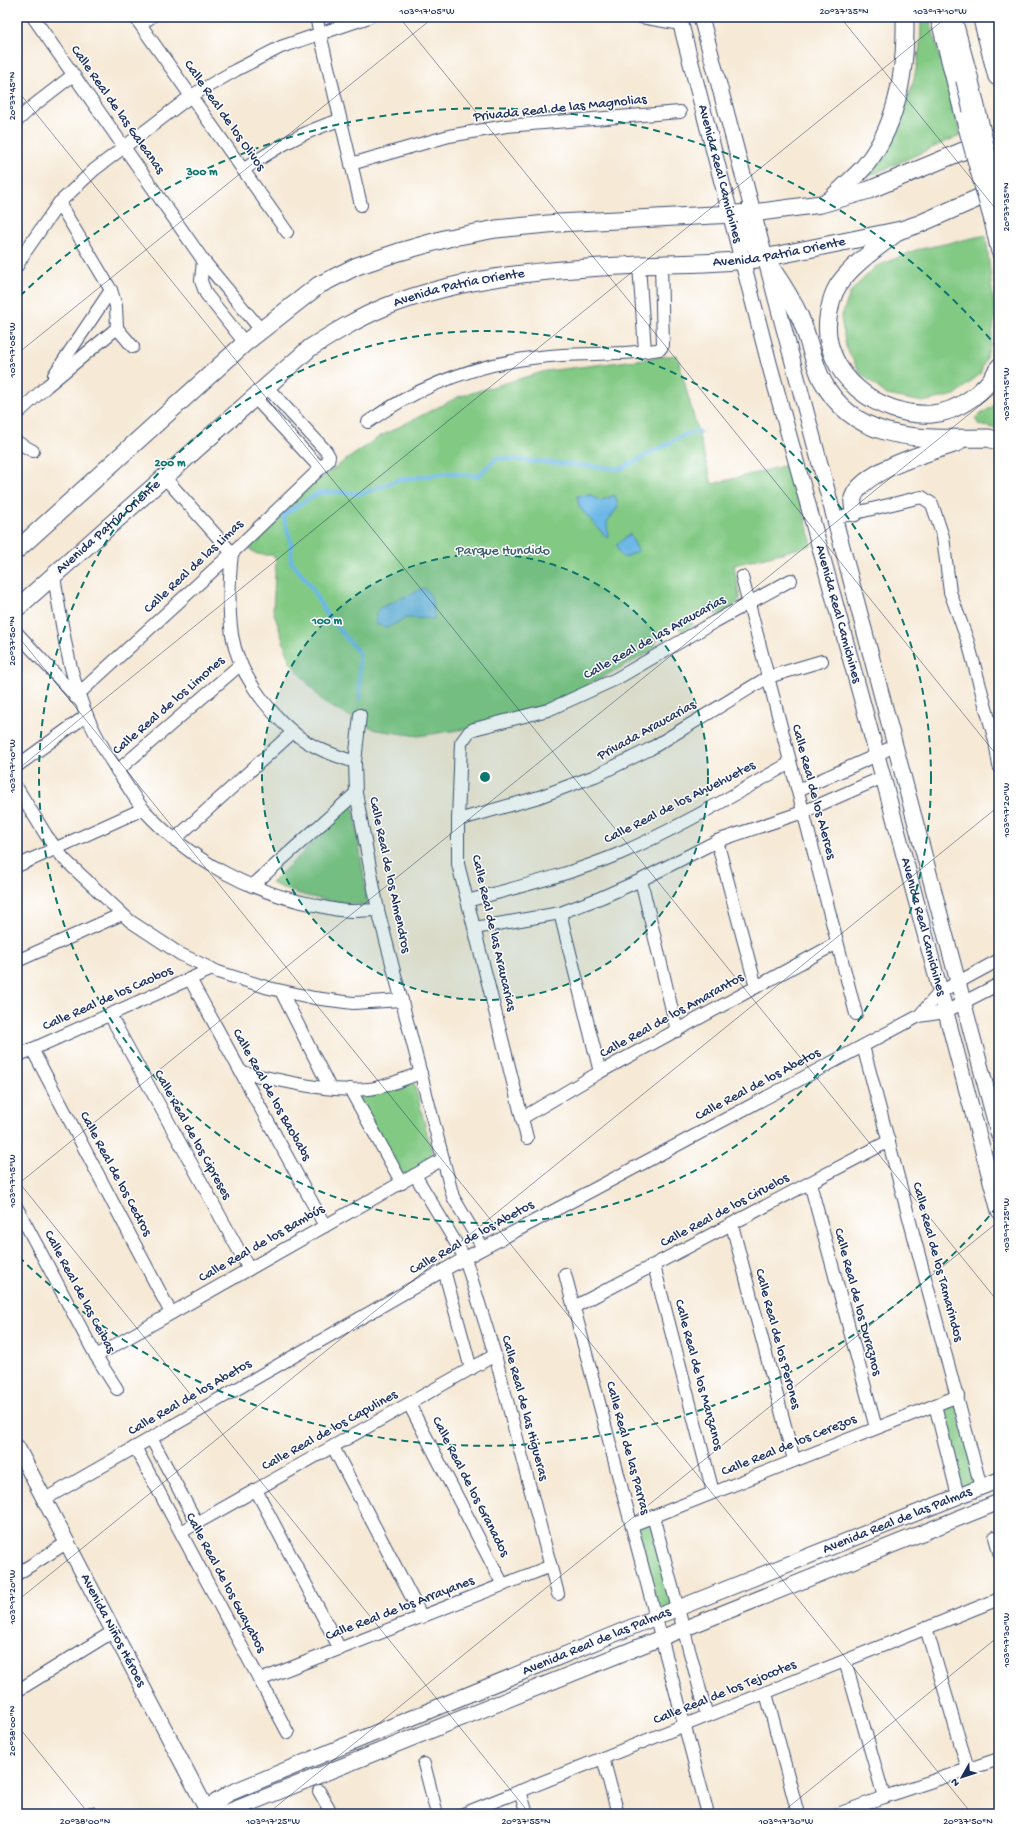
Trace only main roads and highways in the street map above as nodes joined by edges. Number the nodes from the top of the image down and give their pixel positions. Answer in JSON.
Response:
{"nodes":[{"id":1,"x":905,"y":17,"type":"edge"},
{"id":2,"x":950,"y":17,"type":"edge"},
{"id":3,"x":984,"y":17,"type":"edge"},
{"id":4,"x":998,"y":72,"type":"edge"},
{"id":5,"x":999,"y":136,"type":"edge"},
{"id":6,"x":999,"y":189,"type":"edge"},
{"id":7,"x":827,"y":202,"type":"junction"},
{"id":8,"x":995,"y":213,"type":"edge"},
{"id":9,"x":731,"y":214,"type":"junction"},
{"id":10,"x":901,"y":230,"type":"junction"},
{"id":11,"x":764,"y":258,"type":"junction"},
{"id":12,"x":999,"y":367,"type":"edge"},
{"id":13,"x":972,"y":438,"type":"junction"},
{"id":14,"x":999,"y":442,"type":"edge"},
{"id":15,"x":854,"y":513,"type":"road end"},
{"id":16,"x":17,"y":550,"type":"edge"},
{"id":17,"x":17,"y":608,"type":"edge"}],
"edges":[{"from":1,"to":7,"type":"main road"},
{"from":2,"to":8,"type":"highway","bridge":true},
{"from":3,"to":4,"type":"highway"},
{"from":5,"to":7,"type":"main road"},
{"from":6,"to":10,"type":"main road","name":"Avenida Patria Oriente"},
{"from":7,"to":9,"type":"main road"},
{"from":9,"to":11,"type":"main road"},
{"from":9,"to":16,"type":"main road"},
{"from":10,"to":11,"type":"main road","name":"Avenida Patria Oriente"},
{"from":10,"to":12,"type":"main road"},
{"from":11,"to":13,"type":"main road"},
{"from":11,"to":17,"type":"main road","name":"Avenida Patria Oriente"},
{"from":13,"to":14,"type":"main road"},
{"from":13,"to":15,"type":"main road"}]}
